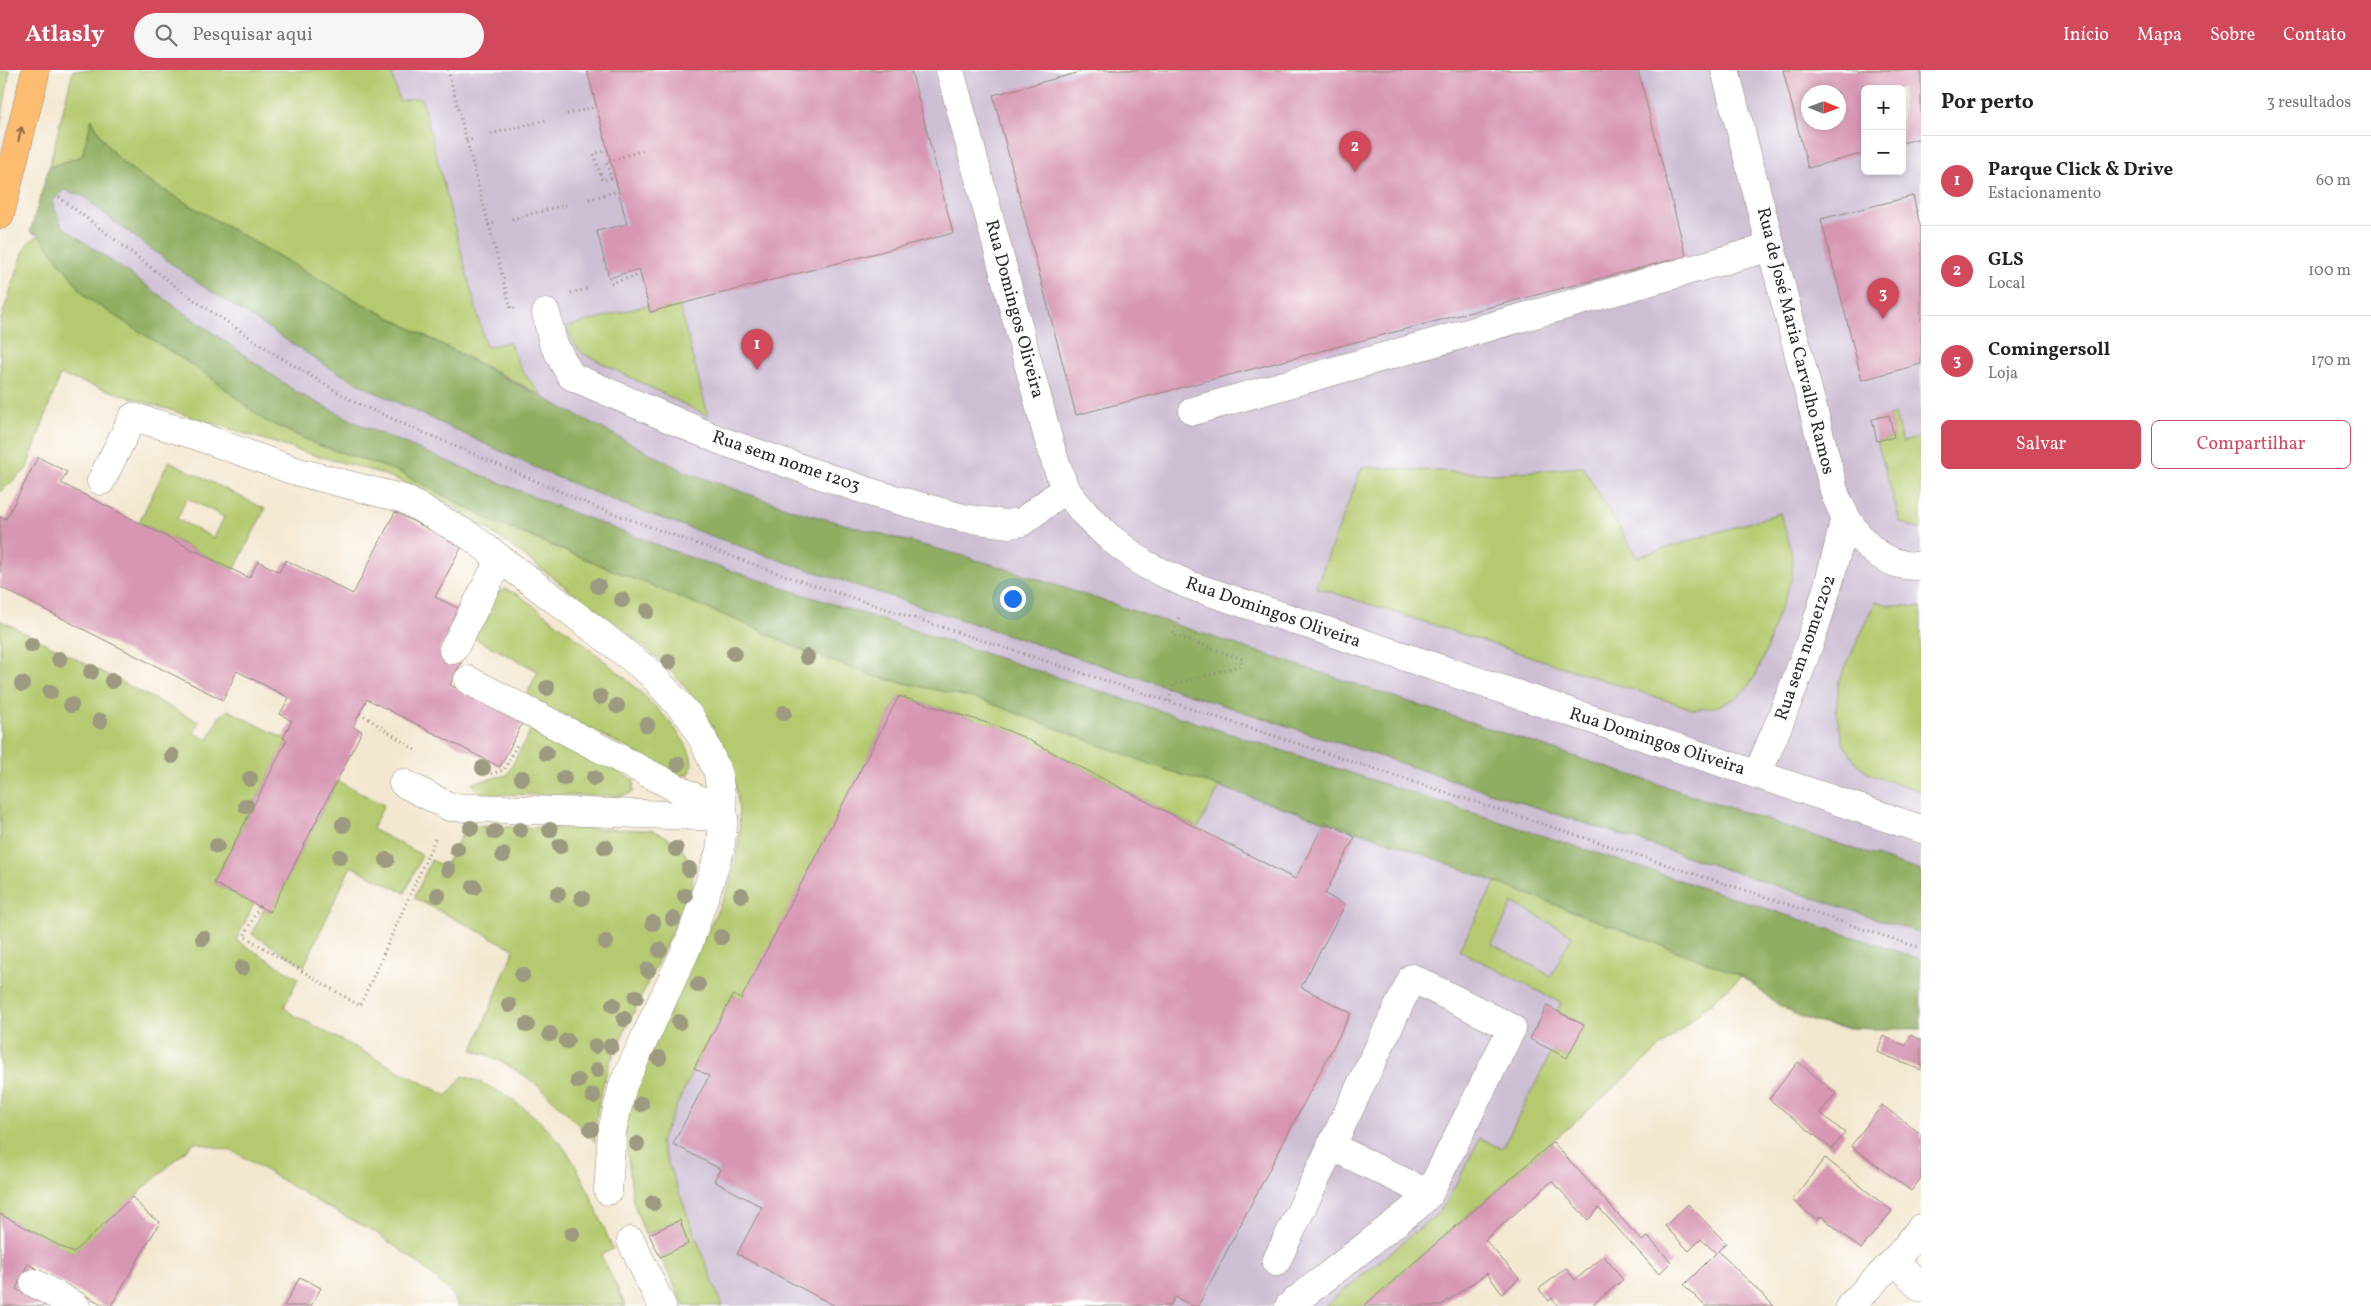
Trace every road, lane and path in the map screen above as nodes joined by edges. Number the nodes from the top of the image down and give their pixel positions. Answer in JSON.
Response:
{"nodes":[{"id":1,"x":36,"y":70,"type":"edge"},
{"id":2,"x":448,"y":70,"type":"edge"},
{"id":3,"x":950,"y":70,"type":"edge"},
{"id":4,"x":1725,"y":70,"type":"edge"},
{"id":5,"x":596,"y":107,"type":"dead end"},
{"id":6,"x":566,"y":114,"type":"dead end"},
{"id":7,"x":546,"y":120,"type":"dead end"},
{"id":8,"x":491,"y":134,"type":"dead end"},
{"id":9,"x":473,"y":139,"type":"dead end"},
{"id":10,"x":466,"y":140,"type":"junction"},
{"id":11,"x":608,"y":150,"type":"dead end"},
{"id":12,"x":644,"y":150,"type":"dead end"},
{"id":13,"x":618,"y":191,"type":"dead end"},
{"id":14,"x":59,"y":197,"type":"dead end"},
{"id":15,"x":589,"y":199,"type":"dead end"},
{"id":16,"x":569,"y":204,"type":"dead end"},
{"id":17,"x":0,"y":215,"type":"edge"},
{"id":18,"x":512,"y":219,"type":"dead end"},
{"id":19,"x":496,"y":223,"type":"dead end"},
{"id":20,"x":488,"y":225,"type":"junction"},
{"id":21,"x":1771,"y":247,"type":"junction"},
{"id":22,"x":640,"y":275,"type":"dead end"},
{"id":23,"x":611,"y":283,"type":"dead end"},
{"id":24,"x":510,"y":309,"type":"dead end"},
{"id":25,"x":546,"y":314,"type":"dead end"},
{"id":26,"x":1193,"y":412,"type":"dead end"},
{"id":27,"x":101,"y":481,"type":"dead end"},
{"id":28,"x":1065,"y":489,"type":"junction"},
{"id":29,"x":1845,"y":517,"type":"junction"},
{"id":30,"x":500,"y":559,"type":"junction"},
{"id":31,"x":1921,"y":566,"type":"edge"},
{"id":32,"x":1179,"y":616,"type":"dead end"},
{"id":33,"x":453,"y":650,"type":"dead end"},
{"id":34,"x":468,"y":680,"type":"dead end"},
{"id":35,"x":1169,"y":701,"type":"junction"},
{"id":36,"x":360,"y":713,"type":"dead end"},
{"id":37,"x":532,"y":713,"type":"junction"},
{"id":38,"x":419,"y":752,"type":"dead end"},
{"id":39,"x":488,"y":774,"type":"dead end"},
{"id":40,"x":1757,"y":775,"type":"junction"},
{"id":41,"x":403,"y":783,"type":"dead end"},
{"id":42,"x":450,"y":807,"type":"junction"},
{"id":43,"x":723,"y":814,"type":"junction"},
{"id":44,"x":1921,"y":829,"type":"edge"},
{"id":45,"x":259,"y":907,"type":"dead end"},
{"id":46,"x":1921,"y":948,"type":"edge"},
{"id":47,"x":1331,"y":1146,"type":"junction"},
{"id":48,"x":608,"y":1191,"type":"dead end"},
{"id":49,"x":1429,"y":1194,"type":"junction"},
{"id":50,"x":1921,"y":1228,"type":"edge"},
{"id":51,"x":632,"y":1241,"type":"dead end"},
{"id":52,"x":1895,"y":1260,"type":"junction"},
{"id":53,"x":1276,"y":1262,"type":"dead end"},
{"id":54,"x":34,"y":1283,"type":"dead end"},
{"id":55,"x":1921,"y":1288,"type":"edge"},
{"id":56,"x":76,"y":1306,"type":"edge"},
{"id":57,"x":662,"y":1306,"type":"edge"},
{"id":58,"x":1289,"y":1306,"type":"edge"},
{"id":59,"x":1850,"y":1306,"type":"edge"}],
"edges":[{"from":17,"to":1,"type":"highway","one_way":true},
{"from":2,"to":10,"type":"path"},
{"from":3,"to":28,"type":"street","name":"Rua Domingos Oliveira"},
{"from":4,"to":21,"type":"street","name":"Rua de José Maria Carvalho Ramos"},
{"from":5,"to":6,"type":"path"},
{"from":7,"to":8,"type":"path"},
{"from":9,"to":10,"type":"path"},
{"from":10,"to":20,"type":"path"},
{"from":11,"to":12,"type":"path"},
{"from":13,"to":15,"type":"path"},
{"from":14,"to":35,"type":"path"},
{"from":16,"to":18,"type":"path"},
{"from":19,"to":20,"type":"path"},
{"from":20,"to":24,"type":"path"},
{"from":21,"to":26,"type":"street"},
{"from":21,"to":29,"type":"street","name":"Rua de José Maria Carvalho Ramos"},
{"from":22,"to":23,"type":"path"},
{"from":25,"to":28,"type":"street","name":"Rua sem nome 1203"},
{"from":27,"to":30,"type":"street"},
{"from":28,"to":40,"type":"street","name":"Rua Domingos Oliveira"},
{"from":29,"to":31,"type":"street","name":"Rua de José Maria Carvalho Ramos"},
{"from":29,"to":40,"type":"street","name":"Rua sem nome1202"},
{"from":30,"to":33,"type":"street"},
{"from":30,"to":43,"type":"street"},
{"from":32,"to":35,"type":"path"},
{"from":34,"to":37,"type":"street"},
{"from":35,"to":46,"type":"path"},
{"from":36,"to":38,"type":"path"},
{"from":37,"to":39,"type":"path"},
{"from":37,"to":43,"type":"street"},
{"from":40,"to":44,"type":"street","name":"Rua Domingos Oliveira"},
{"from":41,"to":42,"type":"street"},
{"from":42,"to":43,"type":"street"},
{"from":42,"to":45,"type":"path"},
{"from":43,"to":48,"type":"street"},
{"from":47,"to":49,"type":"street"},
{"from":47,"to":49,"type":"street"},
{"from":47,"to":53,"type":"street"},
{"from":49,"to":58,"type":"street"},
{"from":50,"to":52,"type":"street"},
{"from":51,"to":57,"type":"street"},
{"from":52,"to":55,"type":"street"},
{"from":52,"to":59,"type":"street"},
{"from":54,"to":56,"type":"street"}]}
